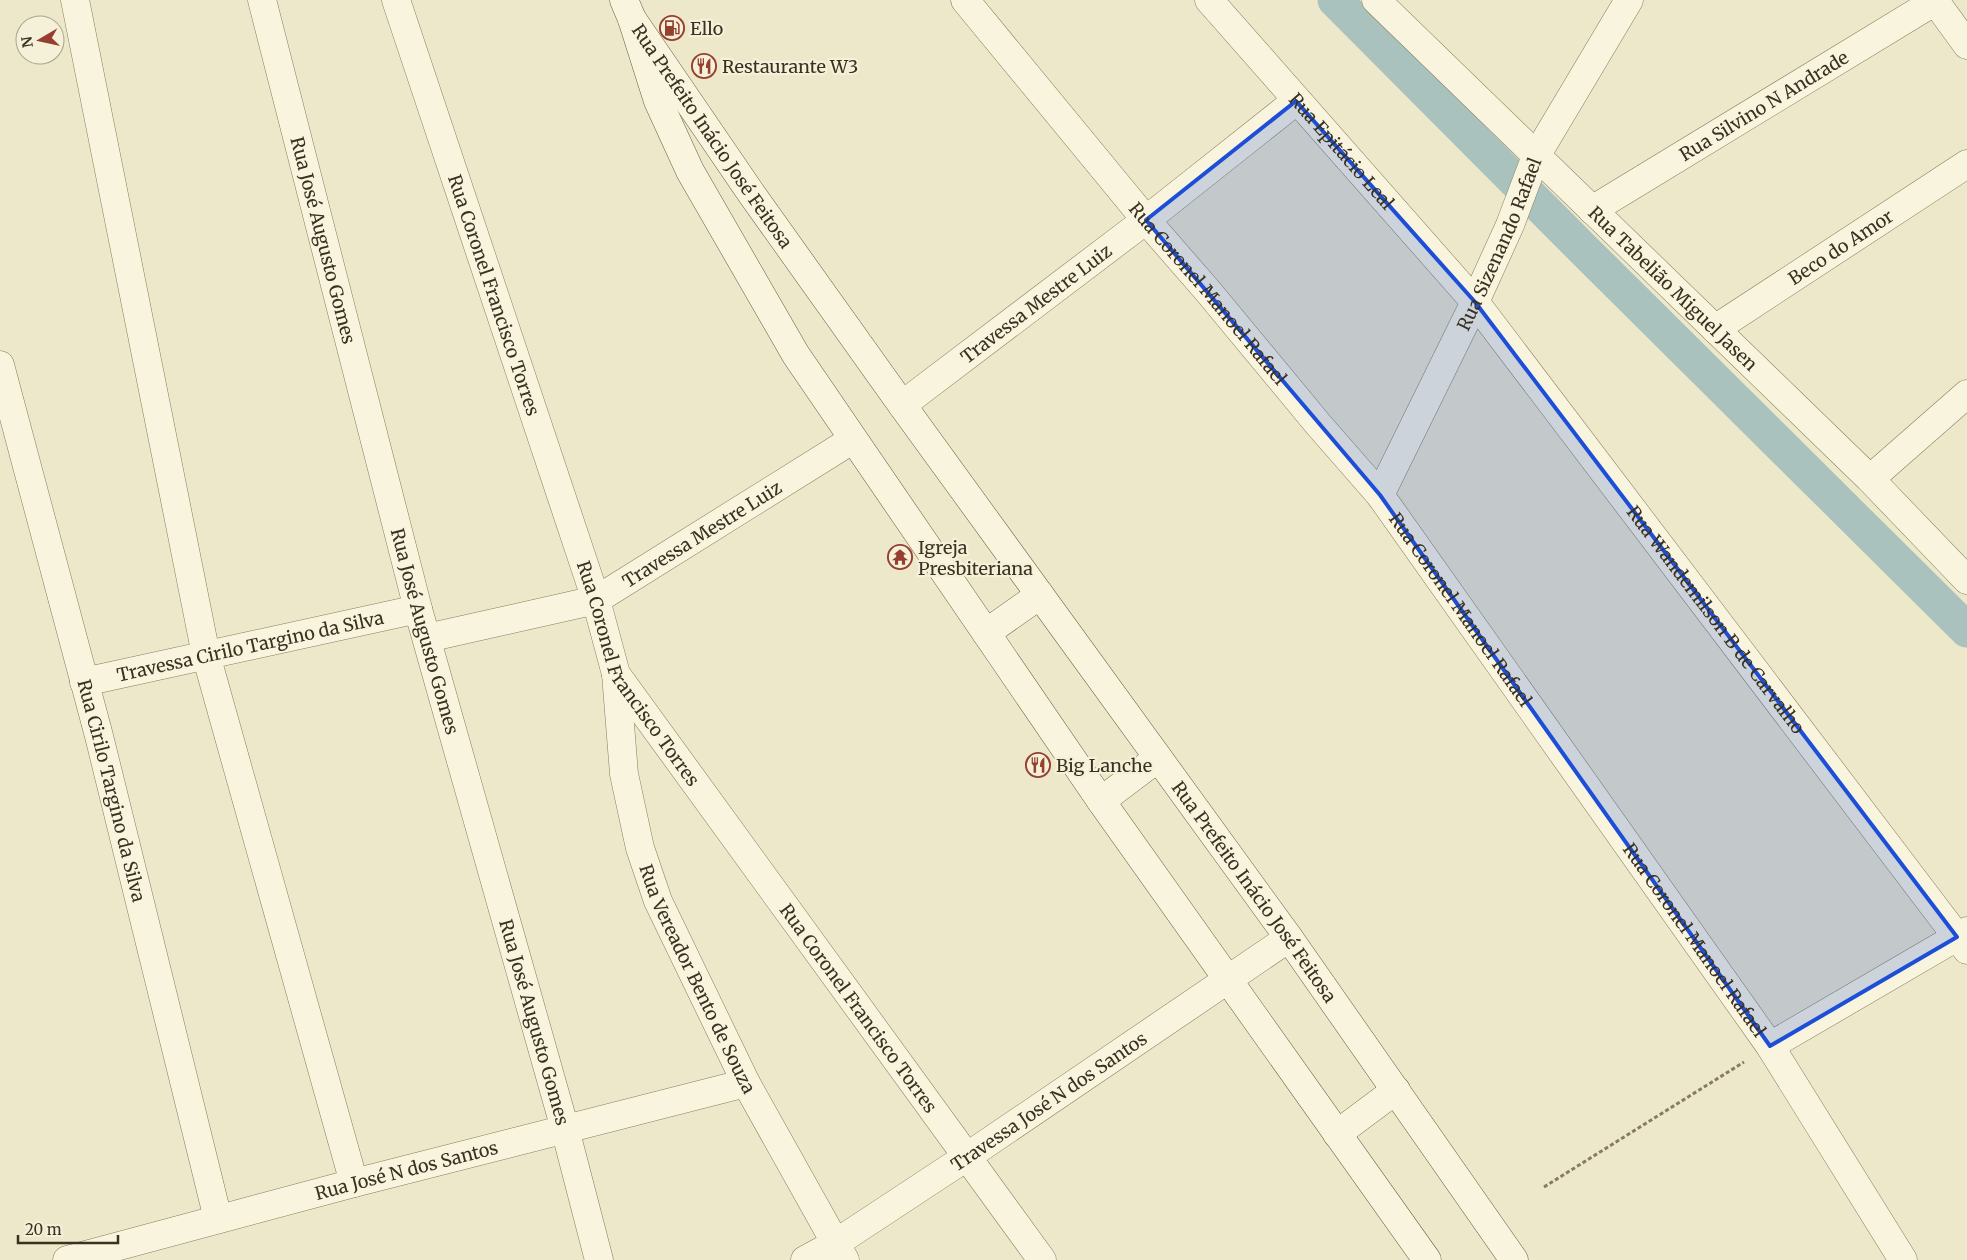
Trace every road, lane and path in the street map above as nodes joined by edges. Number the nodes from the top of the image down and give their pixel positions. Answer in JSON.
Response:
{"nodes":[{"id":1,"x":75,"y":0,"type":"edge"},
{"id":2,"x":262,"y":0,"type":"edge"},
{"id":3,"x":396,"y":0,"type":"edge"},
{"id":4,"x":965,"y":0,"type":"edge"},
{"id":5,"x":1209,"y":0,"type":"edge"},
{"id":6,"x":1376,"y":0,"type":"edge"},
{"id":7,"x":1629,"y":0,"type":"edge"},
{"id":8,"x":1936,"y":1,"type":"edge"},
{"id":9,"x":628,"y":10,"type":"edge"},
{"id":10,"x":1967,"y":45,"type":"edge"},
{"id":11,"x":1296,"y":101,"type":"junction"},
{"id":12,"x":1536,"y":156,"type":"junction"},
{"id":13,"x":1967,"y":164,"type":"edge"},
{"id":14,"x":1592,"y":210,"type":"junction"},
{"id":15,"x":1146,"y":220,"type":"junction"},
{"id":16,"x":1475,"y":302,"type":"junction"},
{"id":17,"x":1715,"y":329,"type":"junction"},
{"id":18,"x":0,"y":365,"type":"edge"},
{"id":19,"x":1967,"y":394,"type":"edge"},
{"id":20,"x":902,"y":405,"type":"junction"},
{"id":21,"x":852,"y":440,"type":"junction"},
{"id":22,"x":1870,"y":479,"type":"junction"},
{"id":23,"x":1380,"y":495,"type":"junction"},
{"id":24,"x":1967,"y":580,"type":"edge"},
{"id":25,"x":1040,"y":595,"type":"junction"},
{"id":26,"x":596,"y":600,"type":"junction"},
{"id":27,"x":418,"y":608,"type":"junction"},
{"id":28,"x":986,"y":633,"type":"junction"},
{"id":29,"x":427,"y":638,"type":"junction"},
{"id":30,"x":206,"y":655,"type":"junction"},
{"id":31,"x":616,"y":674,"type":"junction"},
{"id":32,"x":84,"y":682,"type":"junction"},
{"id":33,"x":1158,"y":758,"type":"junction"},
{"id":34,"x":1101,"y":801,"type":"junction"},
{"id":35,"x":1289,"y":938,"type":"junction"},
{"id":36,"x":1964,"y":939,"type":"edge"},
{"id":37,"x":1226,"y":980,"type":"junction"},
{"id":38,"x":1770,"y":1046,"type":"junction"},
{"id":39,"x":746,"y":1083,"type":"junction"},
{"id":40,"x":1396,"y":1090,"type":"junction"},
{"id":41,"x":565,"y":1129,"type":"junction"},
{"id":42,"x":1337,"y":1134,"type":"junction"},
{"id":43,"x":968,"y":1156,"type":"junction"},
{"id":44,"x":354,"y":1183,"type":"junction"},
{"id":45,"x":1544,"y":1188,"type":"dead end"},
{"id":46,"x":218,"y":1219,"type":"junction"},
{"id":47,"x":841,"y":1252,"type":"edge"},
{"id":48,"x":1505,"y":1257,"type":"edge"},
{"id":49,"x":67,"y":1260,"type":"edge"},
{"id":50,"x":599,"y":1260,"type":"edge"},
{"id":51,"x":805,"y":1260,"type":"edge"},
{"id":52,"x":1042,"y":1260,"type":"edge"},
{"id":53,"x":1427,"y":1260,"type":"edge"},
{"id":54,"x":1903,"y":1260,"type":"edge"}],
"edges":[{"from":1,"to":30,"type":"street"},
{"from":2,"to":27,"type":"street","name":"Rua José Augusto Gomes"},
{"from":3,"to":26,"type":"street","name":"Rua Coronel Francisco Torres"},
{"from":4,"to":15,"type":"street","name":"Rua Coronel Manoel Rafael"},
{"from":5,"to":11,"type":"street","name":"Rua Epitácio Leal"},
{"from":6,"to":12,"type":"street","name":"Rua Tabelião Miguel Jasen"},
{"from":7,"to":12,"type":"street","name":"Rua Sizenando Rafael"},
{"from":8,"to":10,"type":"street"},
{"from":8,"to":14,"type":"street","name":"Rua Silvino N Andrade"},
{"from":9,"to":20,"type":"street","name":"Rua Prefeito Inácio José Feitosa"},
{"from":9,"to":21,"type":"street","name":"Rua Prefeito Inácio José Feitosa"},
{"from":11,"to":15,"type":"street","name":"Travessa Mestre Luiz"},
{"from":11,"to":16,"type":"street","name":"Rua Epitácio Leal"},
{"from":12,"to":14,"type":"street","name":"Rua Tabelião Miguel Jasen"},
{"from":12,"to":16,"type":"street","name":"Rua Sizenando Rafael"},
{"from":13,"to":17,"type":"street","name":"Beco do Amor"},
{"from":14,"to":17,"type":"street","name":"Rua Tabelião Miguel Jasen"},
{"from":15,"to":20,"type":"street","name":"Travessa Mestre Luiz"},
{"from":15,"to":23,"type":"street","name":"Rua Coronel Manoel Rafael"},
{"from":16,"to":23,"type":"street","name":"Rua Sizenando Rafael"},
{"from":16,"to":36,"type":"street","name":"Rua Wandemilson B de Carvalho"},
{"from":17,"to":22,"type":"street","name":"Rua Tabelião Miguel Jasen"},
{"from":18,"to":32,"type":"street","name":"Rua Cirilo Targino da Silva"},
{"from":19,"to":22,"type":"street"},
{"from":20,"to":25,"type":"street","name":"Rua Prefeito Inácio José Feitosa"},
{"from":21,"to":26,"type":"street","name":"Travessa Mestre Luiz"},
{"from":21,"to":28,"type":"street","name":"Rua Prefeito Inácio José Feitosa"},
{"from":22,"to":24,"type":"street","name":"Rua Tabelião Miguel Jasen"},
{"from":23,"to":38,"type":"street","name":"Rua Coronel Manoel Rafael"},
{"from":25,"to":28,"type":"street"},
{"from":25,"to":33,"type":"street","name":"Rua Prefeito Inácio José Feitosa"},
{"from":26,"to":29,"type":"street","name":"Travessa Mestre Luiz"},
{"from":26,"to":31,"type":"street","name":"Rua Coronel Francisco Torres"},
{"from":27,"to":29,"type":"street","name":"Rua José Augusto Gomes"},
{"from":27,"to":30,"type":"street","name":"Travessa Cirilo Targino da Silva"},
{"from":28,"to":34,"type":"street","name":"Rua Prefeito Inácio José Feitosa"},
{"from":29,"to":41,"type":"street","name":"Rua José Augusto Gomes"},
{"from":30,"to":32,"type":"street","name":"Travessa Cirilo Targino da Silva"},
{"from":30,"to":44,"type":"street"},
{"from":31,"to":39,"type":"street","name":"Rua Vereador Bento de Souza"},
{"from":31,"to":43,"type":"street","name":"Rua Coronel Francisco Torres"},
{"from":32,"to":46,"type":"street","name":"Rua Cirilo Targino da Silva"},
{"from":33,"to":34,"type":"street"},
{"from":33,"to":35,"type":"street","name":"Rua Prefeito Inácio José Feitosa"},
{"from":34,"to":37,"type":"street","name":"Rua Prefeito Inácio José Feitosa"},
{"from":35,"to":37,"type":"street","name":"Travessa José N dos Santos"},
{"from":35,"to":40,"type":"street","name":"Rua Prefeito Inácio José Feitosa"},
{"from":36,"to":38,"type":"street"},
{"from":37,"to":42,"type":"street","name":"Rua Prefeito Inácio José Feitosa"},
{"from":37,"to":43,"type":"street","name":"Travessa José N dos Santos"},
{"from":38,"to":45,"type":"path"},
{"from":38,"to":54,"type":"street","name":"Rua Coronel Manoel Rafael"},
{"from":39,"to":41,"type":"street","name":"Rua José N dos Santos"},
{"from":39,"to":47,"type":"street","name":"Rua Vereador Bento de Souza"},
{"from":40,"to":42,"type":"street"},
{"from":40,"to":48,"type":"street","name":"Rua Prefeito Inácio José Feitosa"},
{"from":41,"to":44,"type":"street","name":"Rua José N dos Santos"},
{"from":41,"to":50,"type":"street","name":"Rua José Augusto Gomes"},
{"from":42,"to":53,"type":"street","name":"Rua Prefeito Inácio José Feitosa"},
{"from":43,"to":47,"type":"street","name":"Travessa José N dos Santos"},
{"from":43,"to":52,"type":"street","name":"Rua Coronel Francisco Torres"},
{"from":44,"to":46,"type":"street","name":"Rua José N dos Santos"},
{"from":46,"to":49,"type":"street","name":"Rua José N dos Santos"},
{"from":47,"to":51,"type":"street","name":"Travessa José N dos Santos"}]}
